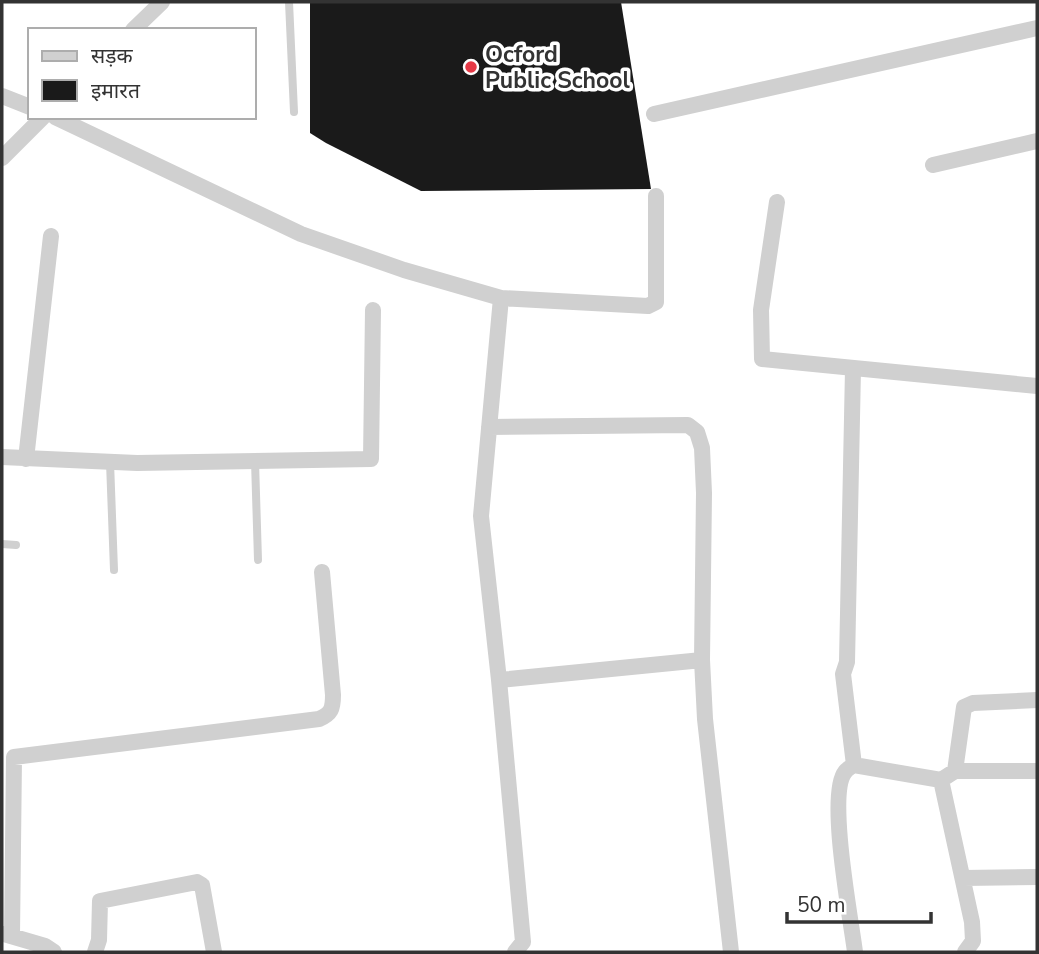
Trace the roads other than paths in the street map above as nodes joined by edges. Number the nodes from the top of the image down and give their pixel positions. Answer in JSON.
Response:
{"nodes":[{"id":1,"x":162,"y":2,"type":"edge"},
{"id":2,"x":289,"y":2,"type":"edge"},
{"id":3,"x":136,"y":28,"type":"edge"},
{"id":4,"x":1037,"y":28,"type":"edge"},
{"id":5,"x":2,"y":96,"type":"edge"},
{"id":6,"x":28,"y":106,"type":"edge"},
{"id":7,"x":294,"y":112,"type":"dead end"},
{"id":8,"x":654,"y":114,"type":"dead end"},
{"id":9,"x":41,"y":119,"type":"edge"},
{"id":10,"x":59,"y":119,"type":"edge"},
{"id":11,"x":1037,"y":141,"type":"edge"},
{"id":12,"x":2,"y":158,"type":"edge"},
{"id":13,"x":933,"y":165,"type":"dead end"},
{"id":14,"x":656,"y":196,"type":"dead end"},
{"id":15,"x":777,"y":202,"type":"dead end"},
{"id":16,"x":51,"y":236,"type":"dead end"},
{"id":17,"x":501,"y":298,"type":"junction"},
{"id":18,"x":373,"y":310,"type":"dead end"},
{"id":19,"x":853,"y":369,"type":"junction"},
{"id":20,"x":1037,"y":386,"type":"edge"},
{"id":21,"x":489,"y":426,"type":"junction"},
{"id":22,"x":2,"y":457,"type":"edge"},
{"id":23,"x":26,"y":459,"type":"junction"},
{"id":24,"x":255,"y":461,"type":"junction"},
{"id":25,"x":110,"y":462,"type":"junction"},
{"id":26,"x":2,"y":544,"type":"edge"},
{"id":27,"x":16,"y":545,"type":"dead end"},
{"id":28,"x":258,"y":560,"type":"dead end"},
{"id":29,"x":114,"y":570,"type":"dead end"},
{"id":30,"x":321,"y":572,"type":"dead end"},
{"id":31,"x":702,"y":660,"type":"junction"},
{"id":32,"x":499,"y":680,"type":"junction"},
{"id":33,"x":1037,"y":700,"type":"edge"},
{"id":34,"x":854,"y":765,"type":"junction"},
{"id":35,"x":955,"y":771,"type":"junction"},
{"id":36,"x":1037,"y":771,"type":"edge"},
{"id":37,"x":941,"y":780,"type":"junction"},
{"id":38,"x":1037,"y":877,"type":"edge"},
{"id":39,"x":963,"y":878,"type":"junction"},
{"id":40,"x":7,"y":935,"type":"edge"},
{"id":41,"x":54,"y":952,"type":"edge"},
{"id":42,"x":94,"y":952,"type":"edge"},
{"id":43,"x":214,"y":952,"type":"edge"},
{"id":44,"x":515,"y":952,"type":"edge"},
{"id":45,"x":730,"y":952,"type":"edge"},
{"id":46,"x":855,"y":952,"type":"edge"},
{"id":47,"x":965,"y":952,"type":"edge"}],
"edges":[{"from":1,"to":3,"type":"street"},
{"from":2,"to":7,"type":"lane"},
{"from":4,"to":8,"type":"street"},
{"from":5,"to":6,"type":"street"},
{"from":9,"to":12,"type":"street"},
{"from":10,"to":17,"type":"street"},
{"from":11,"to":13,"type":"street"},
{"from":14,"to":17,"type":"street"},
{"from":15,"to":19,"type":"street"},
{"from":16,"to":23,"type":"street"},
{"from":17,"to":21,"type":"street"},
{"from":18,"to":24,"type":"street"},
{"from":19,"to":20,"type":"street"},
{"from":19,"to":34,"type":"street"},
{"from":21,"to":31,"type":"street"},
{"from":21,"to":32,"type":"street"},
{"from":22,"to":23,"type":"street"},
{"from":23,"to":25,"type":"street"},
{"from":24,"to":25,"type":"street"},
{"from":24,"to":28,"type":"lane"},
{"from":25,"to":29,"type":"lane"},
{"from":26,"to":27,"type":"lane"},
{"from":30,"to":40,"type":"street"},
{"from":31,"to":32,"type":"street"},
{"from":31,"to":45,"type":"street"},
{"from":32,"to":44,"type":"street"},
{"from":33,"to":35,"type":"street"},
{"from":34,"to":37,"type":"street"},
{"from":34,"to":46,"type":"street"},
{"from":35,"to":36,"type":"street"},
{"from":35,"to":37,"type":"street"},
{"from":37,"to":39,"type":"street"},
{"from":38,"to":39,"type":"street"},
{"from":39,"to":47,"type":"street"},
{"from":40,"to":41,"type":"street"},
{"from":42,"to":43,"type":"street"}]}
